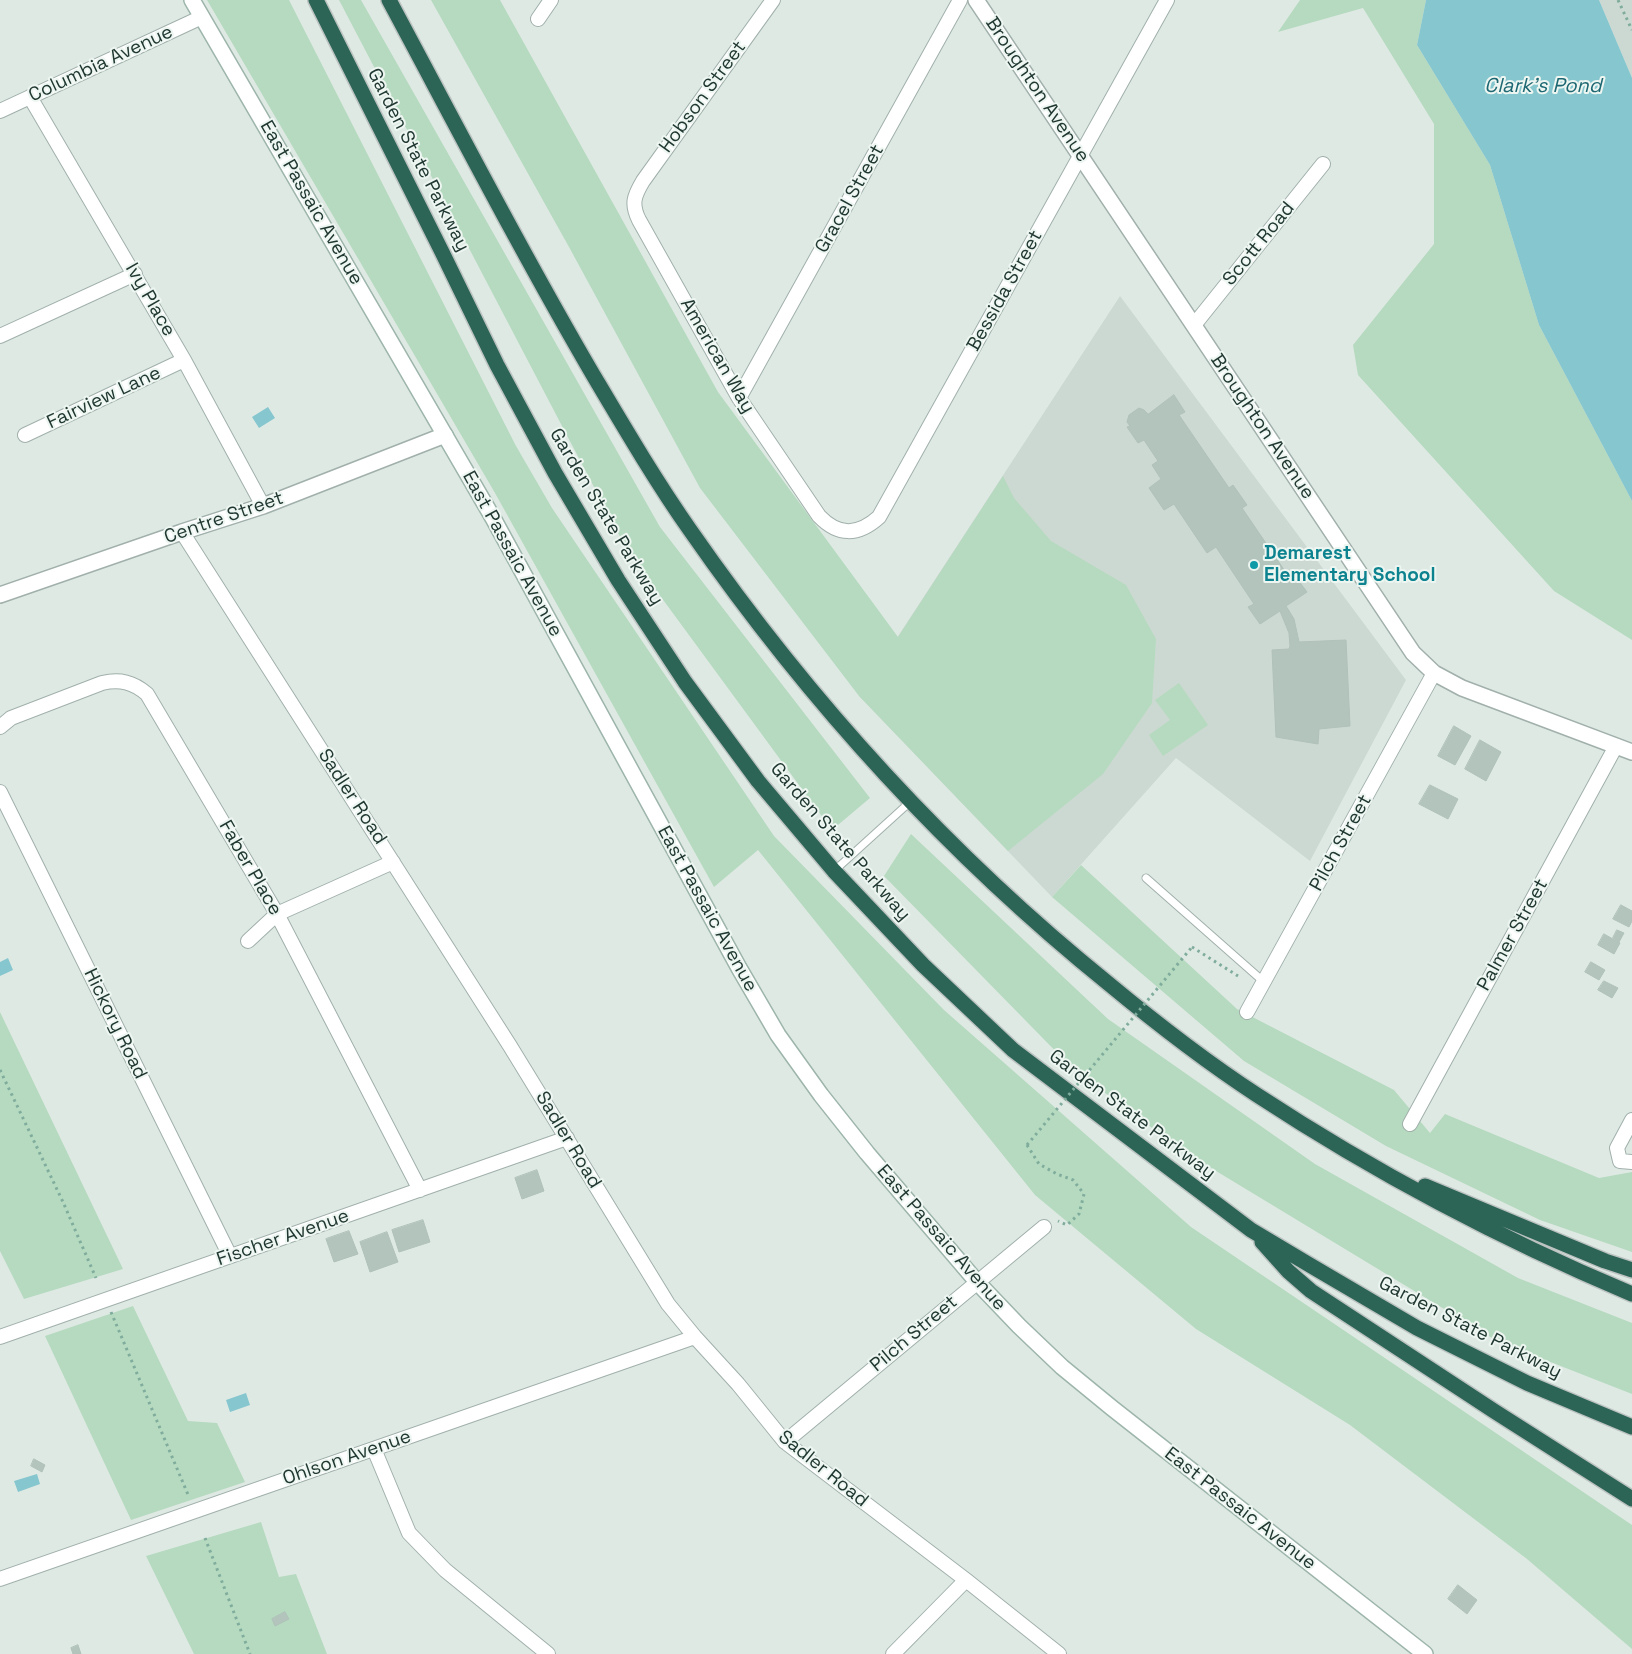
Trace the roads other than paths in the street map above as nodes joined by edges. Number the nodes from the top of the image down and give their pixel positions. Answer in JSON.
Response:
{"nodes":[{"id":1,"x":192,"y":0,"type":"edge"},
{"id":2,"x":316,"y":0,"type":"edge"},
{"id":3,"x":389,"y":0,"type":"edge"},
{"id":4,"x":551,"y":0,"type":"edge"},
{"id":5,"x":773,"y":0,"type":"edge"},
{"id":6,"x":960,"y":0,"type":"edge"},
{"id":7,"x":976,"y":0,"type":"edge"},
{"id":8,"x":1167,"y":0,"type":"edge"},
{"id":9,"x":202,"y":17,"type":"junction"},
{"id":10,"x":538,"y":19,"type":"dead end"},
{"id":11,"x":30,"y":98,"type":"junction"},
{"id":12,"x":0,"y":111,"type":"edge"},
{"id":13,"x":1081,"y":154,"type":"junction"},
{"id":14,"x":1323,"y":164,"type":"dead end"},
{"id":15,"x":635,"y":194,"type":"joint"},
{"id":16,"x":135,"y":274,"type":"junction"},
{"id":17,"x":1194,"y":325,"type":"junction"},
{"id":18,"x":0,"y":336,"type":"edge"},
{"id":19,"x":184,"y":360,"type":"junction"},
{"id":20,"x":739,"y":398,"type":"junction"},
{"id":21,"x":445,"y":434,"type":"junction"},
{"id":22,"x":24,"y":436,"type":"dead end"},
{"id":23,"x":263,"y":506,"type":"junction"},
{"id":24,"x":816,"y":512,"type":"joint"},
{"id":25,"x":182,"y":532,"type":"junction"},
{"id":26,"x":0,"y":595,"type":"edge"},
{"id":27,"x":1434,"y":674,"type":"junction"},
{"id":28,"x":0,"y":727,"type":"edge"},
{"id":29,"x":1616,"y":746,"type":"junction"},
{"id":30,"x":1632,"y":752,"type":"edge"},
{"id":31,"x":0,"y":792,"type":"edge"},
{"id":32,"x":910,"y":802,"type":"junction"},
{"id":33,"x":393,"y":862,"type":"junction"},
{"id":34,"x":834,"y":872,"type":"junction"},
{"id":35,"x":1146,"y":878,"type":"dead end"},
{"id":36,"x":277,"y":914,"type":"junction"},
{"id":37,"x":248,"y":942,"type":"dead end"},
{"id":38,"x":1262,"y":986,"type":"junction"},
{"id":39,"x":1247,"y":1012,"type":"dead end"},
{"id":40,"x":1632,"y":1120,"type":"edge"},
{"id":41,"x":1410,"y":1124,"type":"dead end"},
{"id":42,"x":567,"y":1138,"type":"junction"},
{"id":43,"x":1354,"y":1156,"type":"junction"},
{"id":44,"x":1626,"y":1161,"type":"edge"},
{"id":45,"x":420,"y":1190,"type":"junction"},
{"id":46,"x":1044,"y":1227,"type":"road end"},
{"id":47,"x":1251,"y":1230,"type":"junction"},
{"id":48,"x":230,"y":1256,"type":"junction"},
{"id":49,"x":1632,"y":1270,"type":"edge"},
{"id":50,"x":977,"y":1282,"type":"junction"},
{"id":51,"x":1632,"y":1294,"type":"edge"},
{"id":52,"x":0,"y":1337,"type":"edge"},
{"id":53,"x":695,"y":1337,"type":"junction"},
{"id":54,"x":1632,"y":1427,"type":"edge"},
{"id":55,"x":785,"y":1442,"type":"junction"},
{"id":56,"x":374,"y":1449,"type":"junction"},
{"id":57,"x":1632,"y":1499,"type":"edge"},
{"id":58,"x":0,"y":1579,"type":"edge"},
{"id":59,"x":966,"y":1580,"type":"junction"},
{"id":60,"x":548,"y":1654,"type":"edge"},
{"id":61,"x":893,"y":1654,"type":"edge"},
{"id":62,"x":1059,"y":1654,"type":"edge"},
{"id":63,"x":1425,"y":1654,"type":"edge"}],
"edges":[{"from":1,"to":9,"type":"main road","name":"East Passaic Avenue"},
{"from":2,"to":34,"type":"highway","name":"Garden State Parkway"},
{"from":3,"to":32,"type":"highway"},
{"from":4,"to":10,"type":"street"},
{"from":5,"to":15,"type":"street","name":"Hobson Street"},
{"from":6,"to":20,"type":"street","name":"Gracel Street"},
{"from":7,"to":13,"type":"main road","name":"Broughton Avenue"},
{"from":8,"to":13,"type":"street","name":"Bessida Street"},
{"from":9,"to":11,"type":"street","name":"Columbia Avenue"},
{"from":9,"to":21,"type":"main road","name":"East Passaic Avenue"},
{"from":11,"to":12,"type":"street","name":"Columbia Avenue"},
{"from":11,"to":16,"type":"street","name":"Ivy Place"},
{"from":13,"to":17,"type":"main road","name":"Broughton Avenue"},
{"from":13,"to":24,"type":"street","name":"Bessida Street"},
{"from":14,"to":17,"type":"street","name":"Scott Road"},
{"from":15,"to":20,"type":"street","name":"American Way"},
{"from":16,"to":18,"type":"street"},
{"from":16,"to":19,"type":"street","name":"Ivy Place"},
{"from":17,"to":27,"type":"main road","name":"Broughton Avenue"},
{"from":19,"to":22,"type":"street","name":"Fairview Lane"},
{"from":19,"to":23,"type":"street","name":"Ivy Place"},
{"from":20,"to":24,"type":"street","name":"American Way"},
{"from":21,"to":23,"type":"main road","name":"Centre Street"},
{"from":21,"to":50,"type":"main road","name":"East Passaic Avenue"},
{"from":23,"to":25,"type":"main road","name":"Centre Street"},
{"from":25,"to":26,"type":"main road","name":"Centre Street"},
{"from":25,"to":33,"type":"street","name":"Sadler Road"},
{"from":27,"to":29,"type":"main road","name":"Broughton Avenue"},
{"from":27,"to":38,"type":"street","name":"Pilch Street"},
{"from":28,"to":36,"type":"street","name":"Faber Place"},
{"from":29,"to":30,"type":"main road","name":"Broughton Avenue"},
{"from":29,"to":41,"type":"street","name":"Palmer Street"},
{"from":31,"to":48,"type":"street","name":"Hickory Road"},
{"from":32,"to":34,"type":"lane"},
{"from":32,"to":43,"type":"highway"},
{"from":33,"to":36,"type":"street"},
{"from":33,"to":42,"type":"street","name":"Sadler Road"},
{"from":34,"to":47,"type":"highway","name":"Garden State Parkway"},
{"from":35,"to":38,"type":"lane"},
{"from":36,"to":37,"type":"street"},
{"from":36,"to":45,"type":"street","name":"Faber Place"},
{"from":38,"to":39,"type":"street","name":"Pilch Street"},
{"from":40,"to":44,"type":"street"},
{"from":42,"to":45,"type":"street","name":"Fischer Avenue"},
{"from":42,"to":53,"type":"street","name":"Sadler Road"},
{"from":43,"to":49,"type":"highway"},
{"from":43,"to":51,"type":"highway"},
{"from":45,"to":48,"type":"street","name":"Fischer Avenue"},
{"from":46,"to":50,"type":"street","name":"Pilch Street"},
{"from":47,"to":54,"type":"highway","name":"Garden State Parkway"},
{"from":47,"to":57,"type":"highway"},
{"from":48,"to":52,"type":"street","name":"Fischer Avenue"},
{"from":50,"to":55,"type":"street","name":"Pilch Street"},
{"from":50,"to":63,"type":"main road","name":"East Passaic Avenue"},
{"from":53,"to":55,"type":"street","name":"Sadler Road"},
{"from":53,"to":56,"type":"street","name":"Ohlson Avenue"},
{"from":55,"to":59,"type":"street","name":"Sadler Road"},
{"from":56,"to":58,"type":"street","name":"Ohlson Avenue"},
{"from":56,"to":60,"type":"street"},
{"from":59,"to":61,"type":"street"},
{"from":59,"to":62,"type":"street","name":"Sadler Road"}]}
